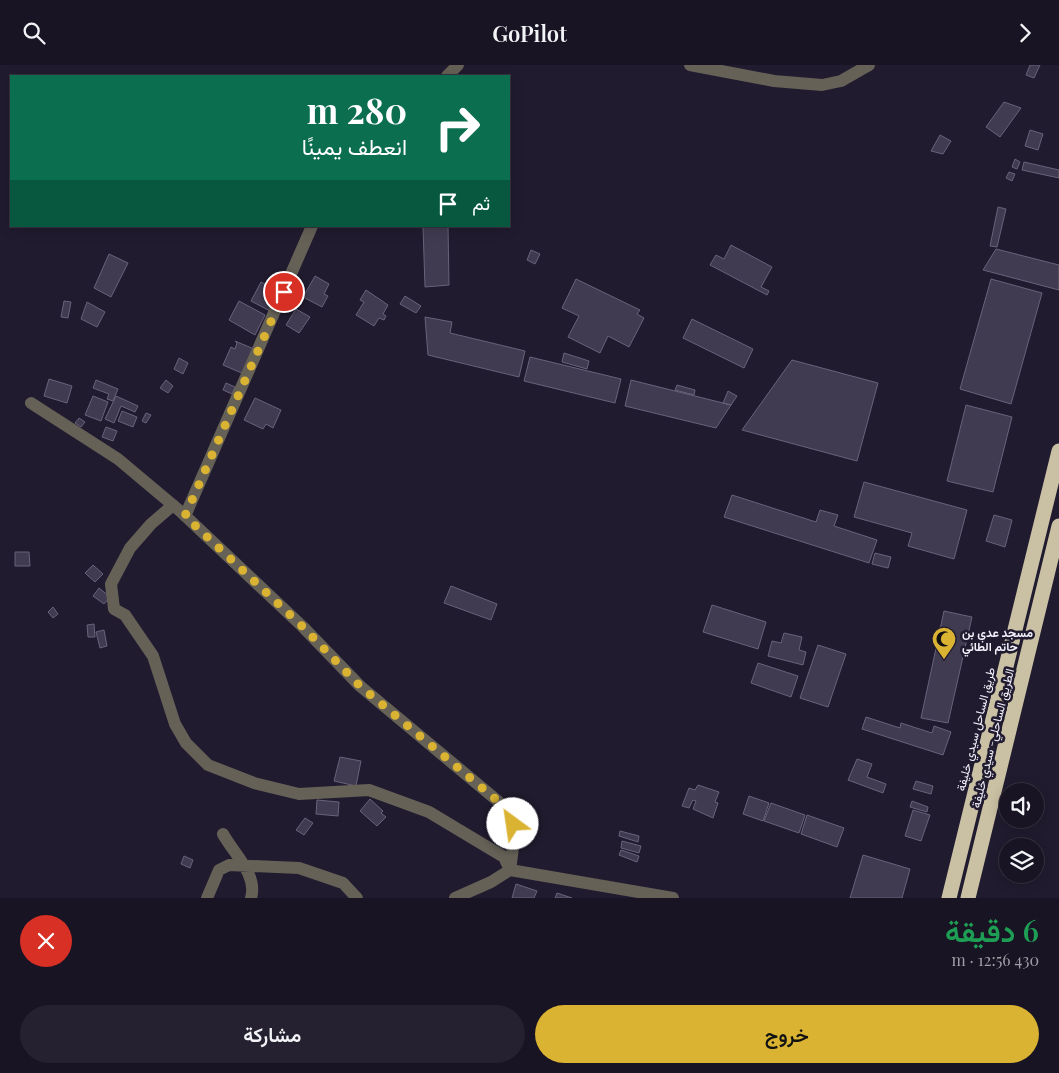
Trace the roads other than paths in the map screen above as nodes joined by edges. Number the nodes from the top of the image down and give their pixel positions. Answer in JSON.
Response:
{"nodes":[{"id":1,"x":458,"y":65,"type":"edge"},
{"id":2,"x":690,"y":65,"type":"edge"},
{"id":3,"x":869,"y":65,"type":"edge"},
{"id":4,"x":448,"y":75,"type":"edge"},
{"id":5,"x":312,"y":227,"type":"edge"},
{"id":6,"x":31,"y":403,"type":"dead end"},
{"id":7,"x":1059,"y":451,"type":"edge"},
{"id":8,"x":173,"y":505,"type":"junction"},
{"id":9,"x":185,"y":516,"type":"junction"},
{"id":10,"x":1059,"y":527,"type":"edge"},
{"id":11,"x":223,"y":834,"type":"dead end"},
{"id":12,"x":243,"y":866,"type":"junction"},
{"id":13,"x":510,"y":869,"type":"junction"},
{"id":14,"x":207,"y":898,"type":"edge"},
{"id":15,"x":251,"y":898,"type":"edge"},
{"id":16,"x":357,"y":898,"type":"edge"},
{"id":17,"x":455,"y":898,"type":"edge"},
{"id":18,"x":673,"y":898,"type":"edge"},
{"id":19,"x":949,"y":898,"type":"edge"},
{"id":20,"x":968,"y":898,"type":"edge"}],
"edges":[{"from":1,"to":4,"type":"street"},
{"from":2,"to":3,"type":"street"},
{"from":5,"to":9,"type":"street"},
{"from":6,"to":8,"type":"street"},
{"from":7,"to":19,"type":"highway","name":"طريق الساحل سيدي خليفة"},
{"from":8,"to":9,"type":"street"},
{"from":8,"to":13,"type":"street"},
{"from":9,"to":13,"type":"street"},
{"from":10,"to":20,"type":"highway","name":"الطريق الساحلي- سيدي خليفة"},
{"from":11,"to":12,"type":"street"},
{"from":12,"to":14,"type":"street"},
{"from":12,"to":15,"type":"street"},
{"from":12,"to":16,"type":"street"},
{"from":13,"to":17,"type":"street"},
{"from":13,"to":18,"type":"street"}]}
